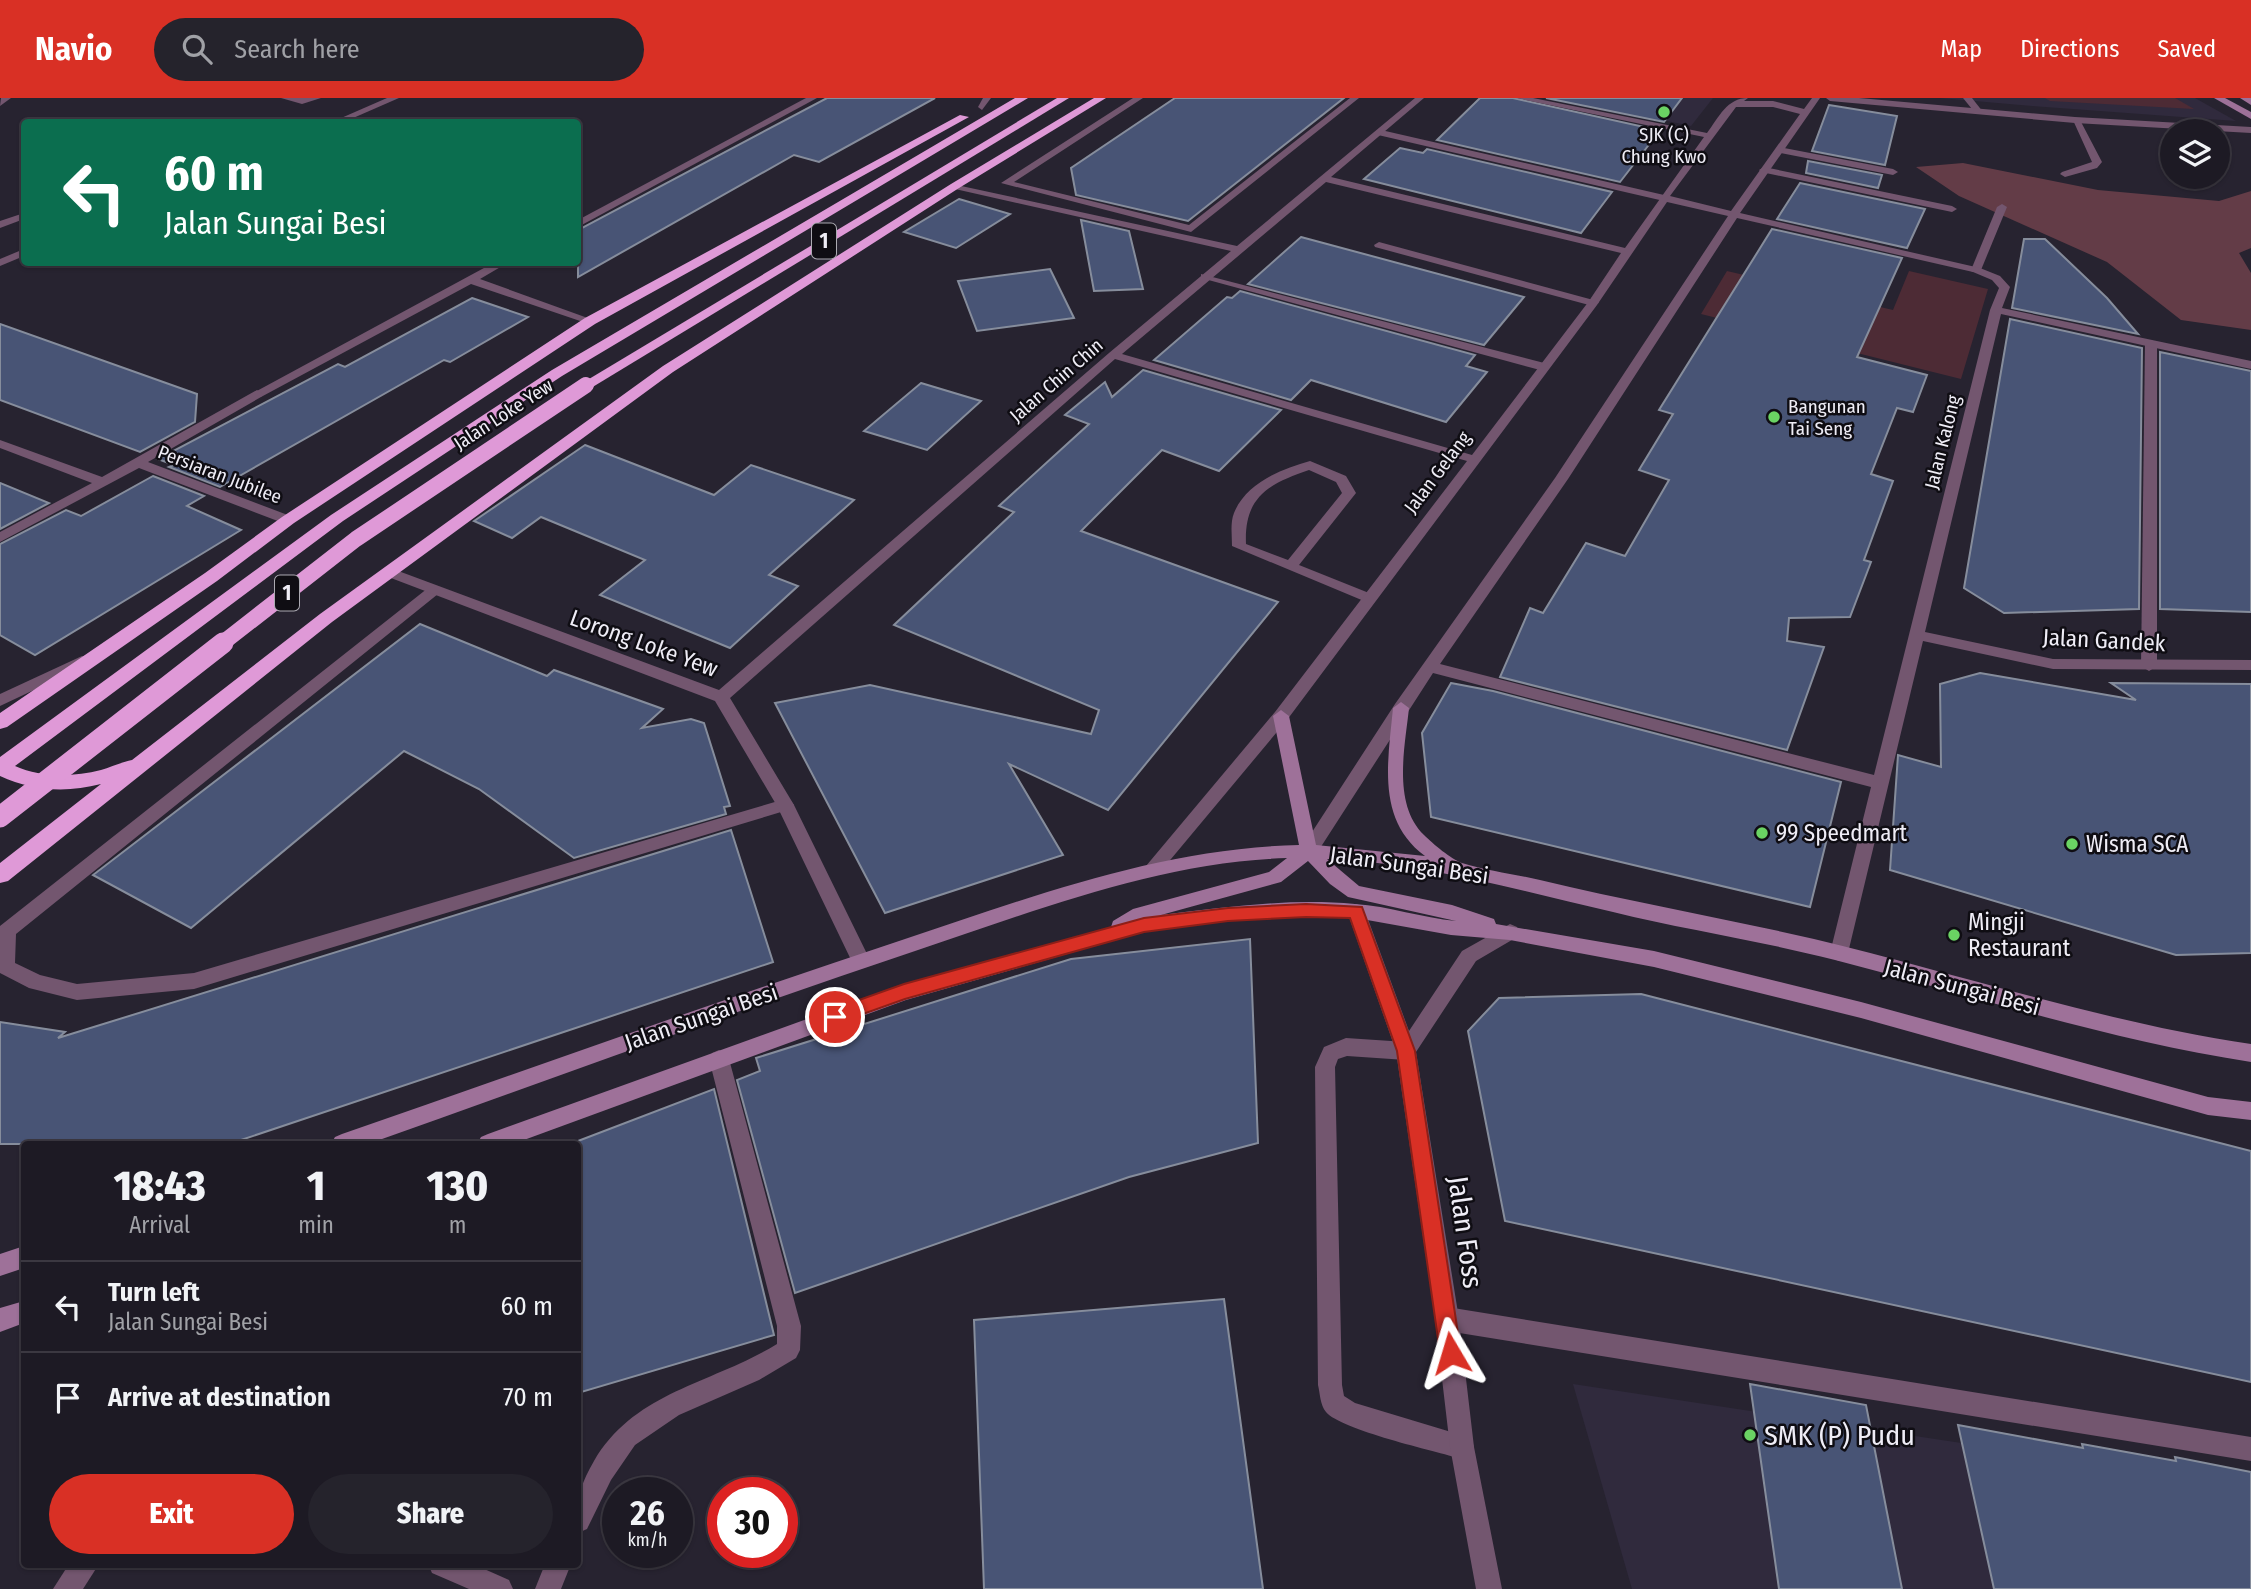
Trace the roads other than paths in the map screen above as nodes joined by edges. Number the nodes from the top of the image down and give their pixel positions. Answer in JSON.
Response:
{"nodes":[{"id":1,"x":7,"y":98,"type":"edge"},
{"id":2,"x":285,"y":98,"type":"edge"},
{"id":3,"x":317,"y":98,"type":"edge"},
{"id":4,"x":395,"y":98,"type":"edge"},
{"id":5,"x":813,"y":98,"type":"edge"},
{"id":6,"x":1001,"y":98,"type":"edge"},
{"id":7,"x":1024,"y":98,"type":"edge"},
{"id":8,"x":1064,"y":98,"type":"edge"},
{"id":9,"x":1086,"y":98,"type":"edge"},
{"id":10,"x":1101,"y":98,"type":"edge"},
{"id":11,"x":1139,"y":98,"type":"edge"},
{"id":12,"x":1355,"y":98,"type":"edge"},
{"id":13,"x":1420,"y":98,"type":"edge"},
{"id":14,"x":1520,"y":98,"type":"edge"},
{"id":15,"x":1744,"y":98,"type":"edge"},
{"id":16,"x":1816,"y":98,"type":"edge"},
{"id":17,"x":1830,"y":98,"type":"edge"},
{"id":18,"x":1966,"y":98,"type":"edge"},
{"id":19,"x":2218,"y":98,"type":"edge"},
{"id":20,"x":2244,"y":98,"type":"edge"},
{"id":21,"x":2251,"y":102,"type":"edge"},
{"id":22,"x":0,"y":103,"type":"edge"},
{"id":23,"x":984,"y":103,"type":"edge"},
{"id":24,"x":1733,"y":104,"type":"junction"},
{"id":25,"x":1805,"y":112,"type":"junction"},
{"id":26,"x":1979,"y":112,"type":"junction"},
{"id":27,"x":2251,"y":116,"type":"edge"},
{"id":28,"x":344,"y":119,"type":"edge"},
{"id":29,"x":2075,"y":120,"type":"junction"},
{"id":30,"x":2251,"y":130,"type":"edge"},
{"id":31,"x":1041,"y":133,"type":"junction"},
{"id":32,"x":1381,"y":133,"type":"junction"},
{"id":33,"x":1711,"y":136,"type":"junction"},
{"id":34,"x":1779,"y":150,"type":"junction"},
{"id":35,"x":1764,"y":170,"type":"junction"},
{"id":36,"x":1893,"y":172,"type":"dead end"},
{"id":37,"x":2065,"y":174,"type":"dead end"},
{"id":38,"x":1327,"y":179,"type":"junction"},
{"id":39,"x":955,"y":186,"type":"junction"},
{"id":40,"x":1664,"y":198,"type":"junction"},
{"id":41,"x":2002,"y":207,"type":"dead end"},
{"id":42,"x":1952,"y":209,"type":"dead end"},
{"id":43,"x":1734,"y":214,"type":"junction"},
{"id":44,"x":21,"y":217,"type":"edge"},
{"id":45,"x":581,"y":221,"type":"edge"},
{"id":46,"x":0,"y":225,"type":"edge"},
{"id":47,"x":1379,"y":245,"type":"dead end"},
{"id":48,"x":1238,"y":249,"type":"junction"},
{"id":49,"x":1629,"y":252,"type":"junction"},
{"id":50,"x":21,"y":254,"type":"edge"},
{"id":51,"x":0,"y":262,"type":"edge"},
{"id":52,"x":497,"y":266,"type":"edge"},
{"id":53,"x":1976,"y":270,"type":"junction"},
{"id":54,"x":1205,"y":276,"type":"junction"},
{"id":55,"x":471,"y":281,"type":"junction"},
{"id":56,"x":1593,"y":303,"type":"junction"},
{"id":57,"x":1996,"y":310,"type":"junction"},
{"id":58,"x":590,"y":321,"type":"junction"},
{"id":59,"x":2151,"y":344,"type":"junction"},
{"id":60,"x":1113,"y":355,"type":"junction"},
{"id":61,"x":2251,"y":365,"type":"edge"},
{"id":62,"x":1544,"y":367,"type":"junction"},
{"id":63,"x":0,"y":444,"type":"edge"},
{"id":64,"x":1473,"y":459,"type":"junction"},
{"id":65,"x":138,"y":463,"type":"junction"},
{"id":66,"x":103,"y":482,"type":"junction"},
{"id":67,"x":288,"y":520,"type":"junction"},
{"id":68,"x":0,"y":538,"type":"edge"},
{"id":69,"x":1290,"y":567,"type":"junction"},
{"id":70,"x":388,"y":572,"type":"junction"},
{"id":71,"x":433,"y":591,"type":"junction"},
{"id":72,"x":1369,"y":598,"type":"junction"},
{"id":73,"x":1916,"y":635,"type":"junction"},
{"id":74,"x":104,"y":650,"type":"joint"},
{"id":75,"x":2251,"y":665,"type":"edge"},
{"id":76,"x":2150,"y":666,"type":"junction"},
{"id":77,"x":1430,"y":667,"type":"junction"},
{"id":78,"x":722,"y":697,"type":"junction"},
{"id":79,"x":1401,"y":708,"type":"junction"},
{"id":80,"x":2,"y":716,"type":"edge"},
{"id":81,"x":1281,"y":716,"type":"junction"},
{"id":82,"x":149,"y":759,"type":"junction"},
{"id":83,"x":0,"y":767,"type":"edge"},
{"id":84,"x":1880,"y":783,"type":"junction"},
{"id":85,"x":785,"y":804,"type":"junction"},
{"id":86,"x":0,"y":817,"type":"edge"},
{"id":87,"x":1309,"y":851,"type":"junction"},
{"id":88,"x":1155,"y":866,"type":"junction"},
{"id":89,"x":1459,"y":869,"type":"junction"},
{"id":90,"x":0,"y":875,"type":"edge"},
{"id":91,"x":1356,"y":911,"type":"junction"},
{"id":92,"x":1510,"y":932,"type":"junction"},
{"id":93,"x":1103,"y":936,"type":"junction"},
{"id":94,"x":1839,"y":953,"type":"junction"},
{"id":95,"x":861,"y":961,"type":"junction"},
{"id":96,"x":1406,"y":1051,"type":"junction"},
{"id":97,"x":2251,"y":1054,"type":"edge"},
{"id":98,"x":719,"y":1059,"type":"junction"},
{"id":99,"x":2251,"y":1111,"type":"edge"},
{"id":100,"x":351,"y":1141,"type":"edge"},
{"id":101,"x":496,"y":1141,"type":"edge"},
{"id":102,"x":21,"y":1258,"type":"edge"},
{"id":103,"x":0,"y":1265,"type":"edge"},
{"id":104,"x":21,"y":1313,"type":"edge"},
{"id":105,"x":1447,"y":1319,"type":"junction"},
{"id":106,"x":0,"y":1320,"type":"edge"},
{"id":107,"x":1462,"y":1447,"type":"junction"},
{"id":108,"x":2251,"y":1449,"type":"edge"},
{"id":109,"x":581,"y":1513,"type":"edge"},
{"id":110,"x":83,"y":1568,"type":"edge"},
{"id":111,"x":450,"y":1568,"type":"edge"},
{"id":112,"x":556,"y":1568,"type":"edge"},
{"id":113,"x":66,"y":1589,"type":"edge"},
{"id":114,"x":500,"y":1589,"type":"edge"},
{"id":115,"x":548,"y":1589,"type":"edge"},
{"id":116,"x":1489,"y":1589,"type":"edge"}],
"edges":[{"from":1,"to":22,"type":"street"},
{"from":2,"to":3,"type":"street"},
{"from":4,"to":28,"type":"street"},
{"from":5,"to":45,"type":"street"},
{"from":6,"to":23,"type":"highway"},
{"from":7,"to":83,"type":"highway","name":"Jalan Loke Yew","number":"1"},
{"from":8,"to":86,"type":"highway","name":"Jalan Loke Yew","number":"1","bridge":true},
{"from":9,"to":31,"type":"highway"},
{"from":10,"to":31,"type":"highway"},
{"from":11,"to":12,"type":"street"},
{"from":13,"to":32,"type":"street","name":"Jalan Chin Chin"},
{"from":14,"to":33,"type":"street"},
{"from":15,"to":24,"type":"street","name":"Jalan Gelang"},
{"from":16,"to":25,"type":"street"},
{"from":17,"to":26,"type":"street"},
{"from":18,"to":26,"type":"street"},
{"from":19,"to":27,"type":"street"},
{"from":20,"to":21,"type":"street"},
{"from":23,"to":58,"type":"highway"},
{"from":24,"to":25,"type":"street"},
{"from":24,"to":33,"type":"street","name":"Jalan Gelang"},
{"from":25,"to":34,"type":"street"},
{"from":26,"to":29,"type":"street"},
{"from":29,"to":30,"type":"street"},
{"from":29,"to":37,"type":"street"},
{"from":31,"to":39,"type":"highway"},
{"from":32,"to":38,"type":"street","name":"Jalan Chin Chin"},
{"from":32,"to":40,"type":"street","name":"Jalan Kalong"},
{"from":33,"to":40,"type":"street","name":"Jalan Gelang"},
{"from":34,"to":35,"type":"street"},
{"from":34,"to":36,"type":"street"},
{"from":35,"to":42,"type":"street"},
{"from":35,"to":43,"type":"street"},
{"from":38,"to":48,"type":"street","name":"Jalan Chin Chin"},
{"from":38,"to":49,"type":"street"},
{"from":39,"to":48,"type":"street"},
{"from":39,"to":70,"type":"highway"},
{"from":40,"to":43,"type":"street","name":"Jalan Kalong"},
{"from":40,"to":49,"type":"street","name":"Jalan Gelang"},
{"from":41,"to":53,"type":"street"},
{"from":43,"to":53,"type":"street","name":"Jalan Kalong"},
{"from":43,"to":77,"type":"street"},
{"from":44,"to":46,"type":"street"},
{"from":47,"to":56,"type":"street"},
{"from":48,"to":54,"type":"street","name":"Jalan Chin Chin"},
{"from":49,"to":56,"type":"street","name":"Jalan Gelang"},
{"from":50,"to":51,"type":"street"},
{"from":52,"to":55,"type":"street"},
{"from":53,"to":57,"type":"street","name":"Jalan Kalong"},
{"from":54,"to":60,"type":"street","name":"Jalan Chin Chin"},
{"from":54,"to":62,"type":"street"},
{"from":55,"to":58,"type":"street"},
{"from":55,"to":65,"type":"street"},
{"from":56,"to":62,"type":"street","name":"Jalan Gelang"},
{"from":57,"to":59,"type":"street"},
{"from":57,"to":73,"type":"street","name":"Jalan Kalong"},
{"from":58,"to":67,"type":"highway"},
{"from":59,"to":61,"type":"street"},
{"from":59,"to":76,"type":"street"},
{"from":60,"to":64,"type":"street"},
{"from":60,"to":78,"type":"street","name":"Jalan Chin Chin"},
{"from":62,"to":64,"type":"street","name":"Jalan Gelang"},
{"from":63,"to":66,"type":"street"},
{"from":64,"to":72,"type":"street","name":"Jalan Gelang"},
{"from":65,"to":66,"type":"street"},
{"from":65,"to":67,"type":"street","name":"Persiaran Jubilee"},
{"from":66,"to":68,"type":"street"},
{"from":67,"to":74,"type":"highway"},
{"from":69,"to":69,"type":"street"},
{"from":69,"to":72,"type":"street"},
{"from":70,"to":71,"type":"street","name":"Lorong Loke Yew"},
{"from":70,"to":82,"type":"highway"},
{"from":71,"to":78,"type":"street","name":"Lorong Loke Yew"},
{"from":71,"to":85,"type":"street"},
{"from":72,"to":81,"type":"street","name":"Jalan Gelang"},
{"from":73,"to":76,"type":"street","name":"Jalan Gandek"},
{"from":73,"to":84,"type":"street","name":"Jalan Kalong"},
{"from":74,"to":80,"type":"street"},
{"from":75,"to":76,"type":"street","name":"Jalan Gandek"},
{"from":77,"to":79,"type":"street"},
{"from":77,"to":84,"type":"street"},
{"from":78,"to":85,"type":"street","name":"Lorong Loke Yew"},
{"from":79,"to":87,"type":"street"},
{"from":79,"to":89,"type":"street"},
{"from":81,"to":87,"type":"street"},
{"from":81,"to":88,"type":"street","name":"Jalan Gelang"},
{"from":82,"to":83,"type":"highway"},
{"from":82,"to":90,"type":"highway"},
{"from":84,"to":94,"type":"street","name":"Jalan Kalong"},
{"from":85,"to":95,"type":"street","name":"Lorong Loke Yew"},
{"from":87,"to":88,"type":"street","name":"Jalan Sungai Besi"},
{"from":87,"to":89,"type":"street","name":"Jalan Sungai Besi"},
{"from":87,"to":92,"type":"street"},
{"from":87,"to":93,"type":"street"},
{"from":88,"to":95,"type":"street","name":"Jalan Sungai Besi"},
{"from":89,"to":94,"type":"street","name":"Jalan Sungai Besi"},
{"from":91,"to":92,"type":"street","name":"Jalan Sungai Besi"},
{"from":91,"to":93,"type":"street","name":"Jalan Sungai Besi"},
{"from":91,"to":96,"type":"street","name":"Jalan Foss"},
{"from":92,"to":96,"type":"street"},
{"from":92,"to":99,"type":"street","name":"Jalan Sungai Besi"},
{"from":93,"to":98,"type":"street","name":"Jalan Sungai Besi"},
{"from":94,"to":97,"type":"street","name":"Jalan Sungai Besi"},
{"from":95,"to":100,"type":"street","name":"Jalan Sungai Besi"},
{"from":96,"to":105,"type":"street","name":"Jalan Foss"},
{"from":96,"to":107,"type":"street"},
{"from":98,"to":101,"type":"street","name":"Jalan Sungai Besi"},
{"from":98,"to":109,"type":"street"},
{"from":102,"to":103,"type":"street"},
{"from":104,"to":106,"type":"street"},
{"from":105,"to":107,"type":"street","name":"Jalan Foss"},
{"from":105,"to":108,"type":"street"},
{"from":107,"to":116,"type":"street","name":"Jalan Foss"},
{"from":110,"to":113,"type":"street"},
{"from":111,"to":114,"type":"street"},
{"from":112,"to":115,"type":"street"}]}
